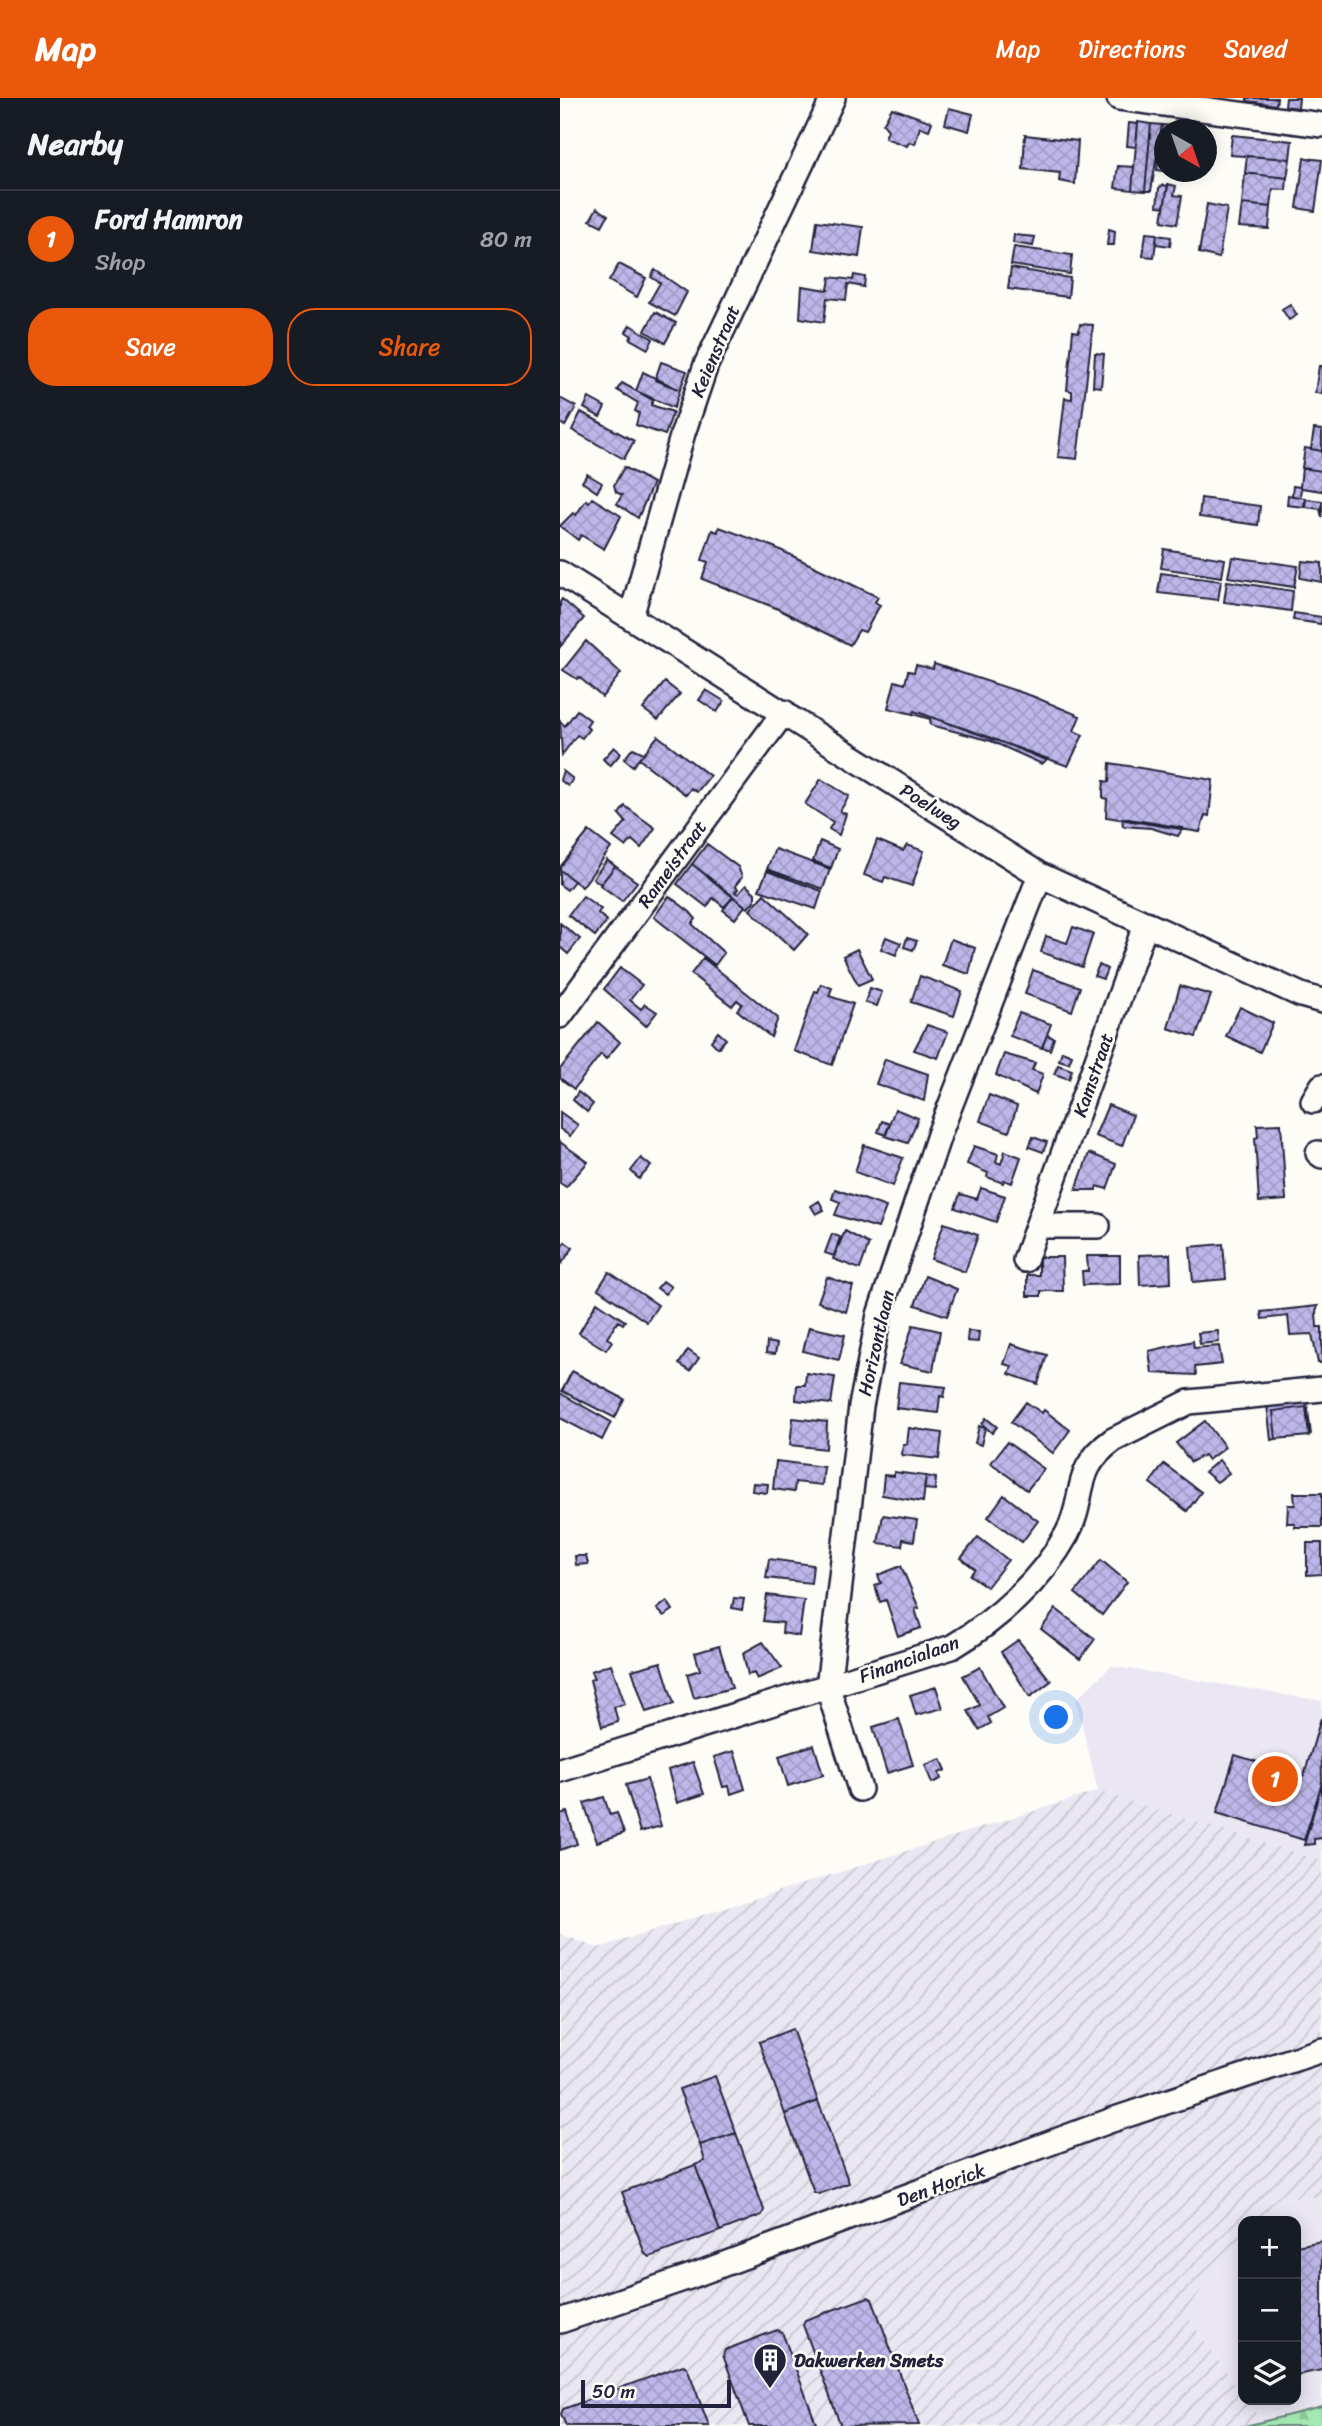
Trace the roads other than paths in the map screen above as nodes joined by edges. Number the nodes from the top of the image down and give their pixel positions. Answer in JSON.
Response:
{"nodes":[{"id":1,"x":833,"y":98,"type":"edge"},
{"id":2,"x":1119,"y":98,"type":"edge"},
{"id":3,"x":1322,"y":125,"type":"edge"},
{"id":4,"x":560,"y":573,"type":"edge"},
{"id":5,"x":631,"y":617,"type":"junction"},
{"id":6,"x":784,"y":712,"type":"junction"},
{"id":7,"x":1040,"y":875,"type":"junction"},
{"id":8,"x":1146,"y":923,"type":"junction"},
{"id":9,"x":1322,"y":1001,"type":"edge"},
{"id":10,"x":560,"y":1016,"type":"edge"},
{"id":11,"x":1040,"y":1226,"type":"junction"},
{"id":12,"x":1098,"y":1226,"type":"dead end"},
{"id":13,"x":1026,"y":1260,"type":"dead end"},
{"id":14,"x":1322,"y":1389,"type":"edge"},
{"id":15,"x":828,"y":1688,"type":"junction"},
{"id":16,"x":560,"y":1770,"type":"edge"},
{"id":17,"x":860,"y":1789,"type":"dead end"},
{"id":18,"x":1322,"y":2050,"type":"edge"},
{"id":19,"x":560,"y":2321,"type":"edge"}],
"edges":[{"from":1,"to":5,"type":"street","name":"Keienstraat"},
{"from":2,"to":3,"type":"street"},
{"from":4,"to":5,"type":"street","name":"Poelweg"},
{"from":5,"to":6,"type":"street","name":"Poelweg"},
{"from":6,"to":7,"type":"street","name":"Poelweg"},
{"from":6,"to":10,"type":"street","name":"Rameistraat"},
{"from":7,"to":8,"type":"street","name":"Poelweg"},
{"from":7,"to":15,"type":"street","name":"Horizontlaan"},
{"from":8,"to":9,"type":"street","name":"Poelweg"},
{"from":8,"to":11,"type":"street","name":"Kamstraat"},
{"from":11,"to":12,"type":"street"},
{"from":11,"to":13,"type":"street","name":"Kamstraat"},
{"from":14,"to":15,"type":"street","name":"Financialaan"},
{"from":15,"to":16,"type":"street","name":"Financialaan"},
{"from":15,"to":17,"type":"street","name":"Horizontlaan"},
{"from":18,"to":19,"type":"street","name":"Den Horick"}]}
